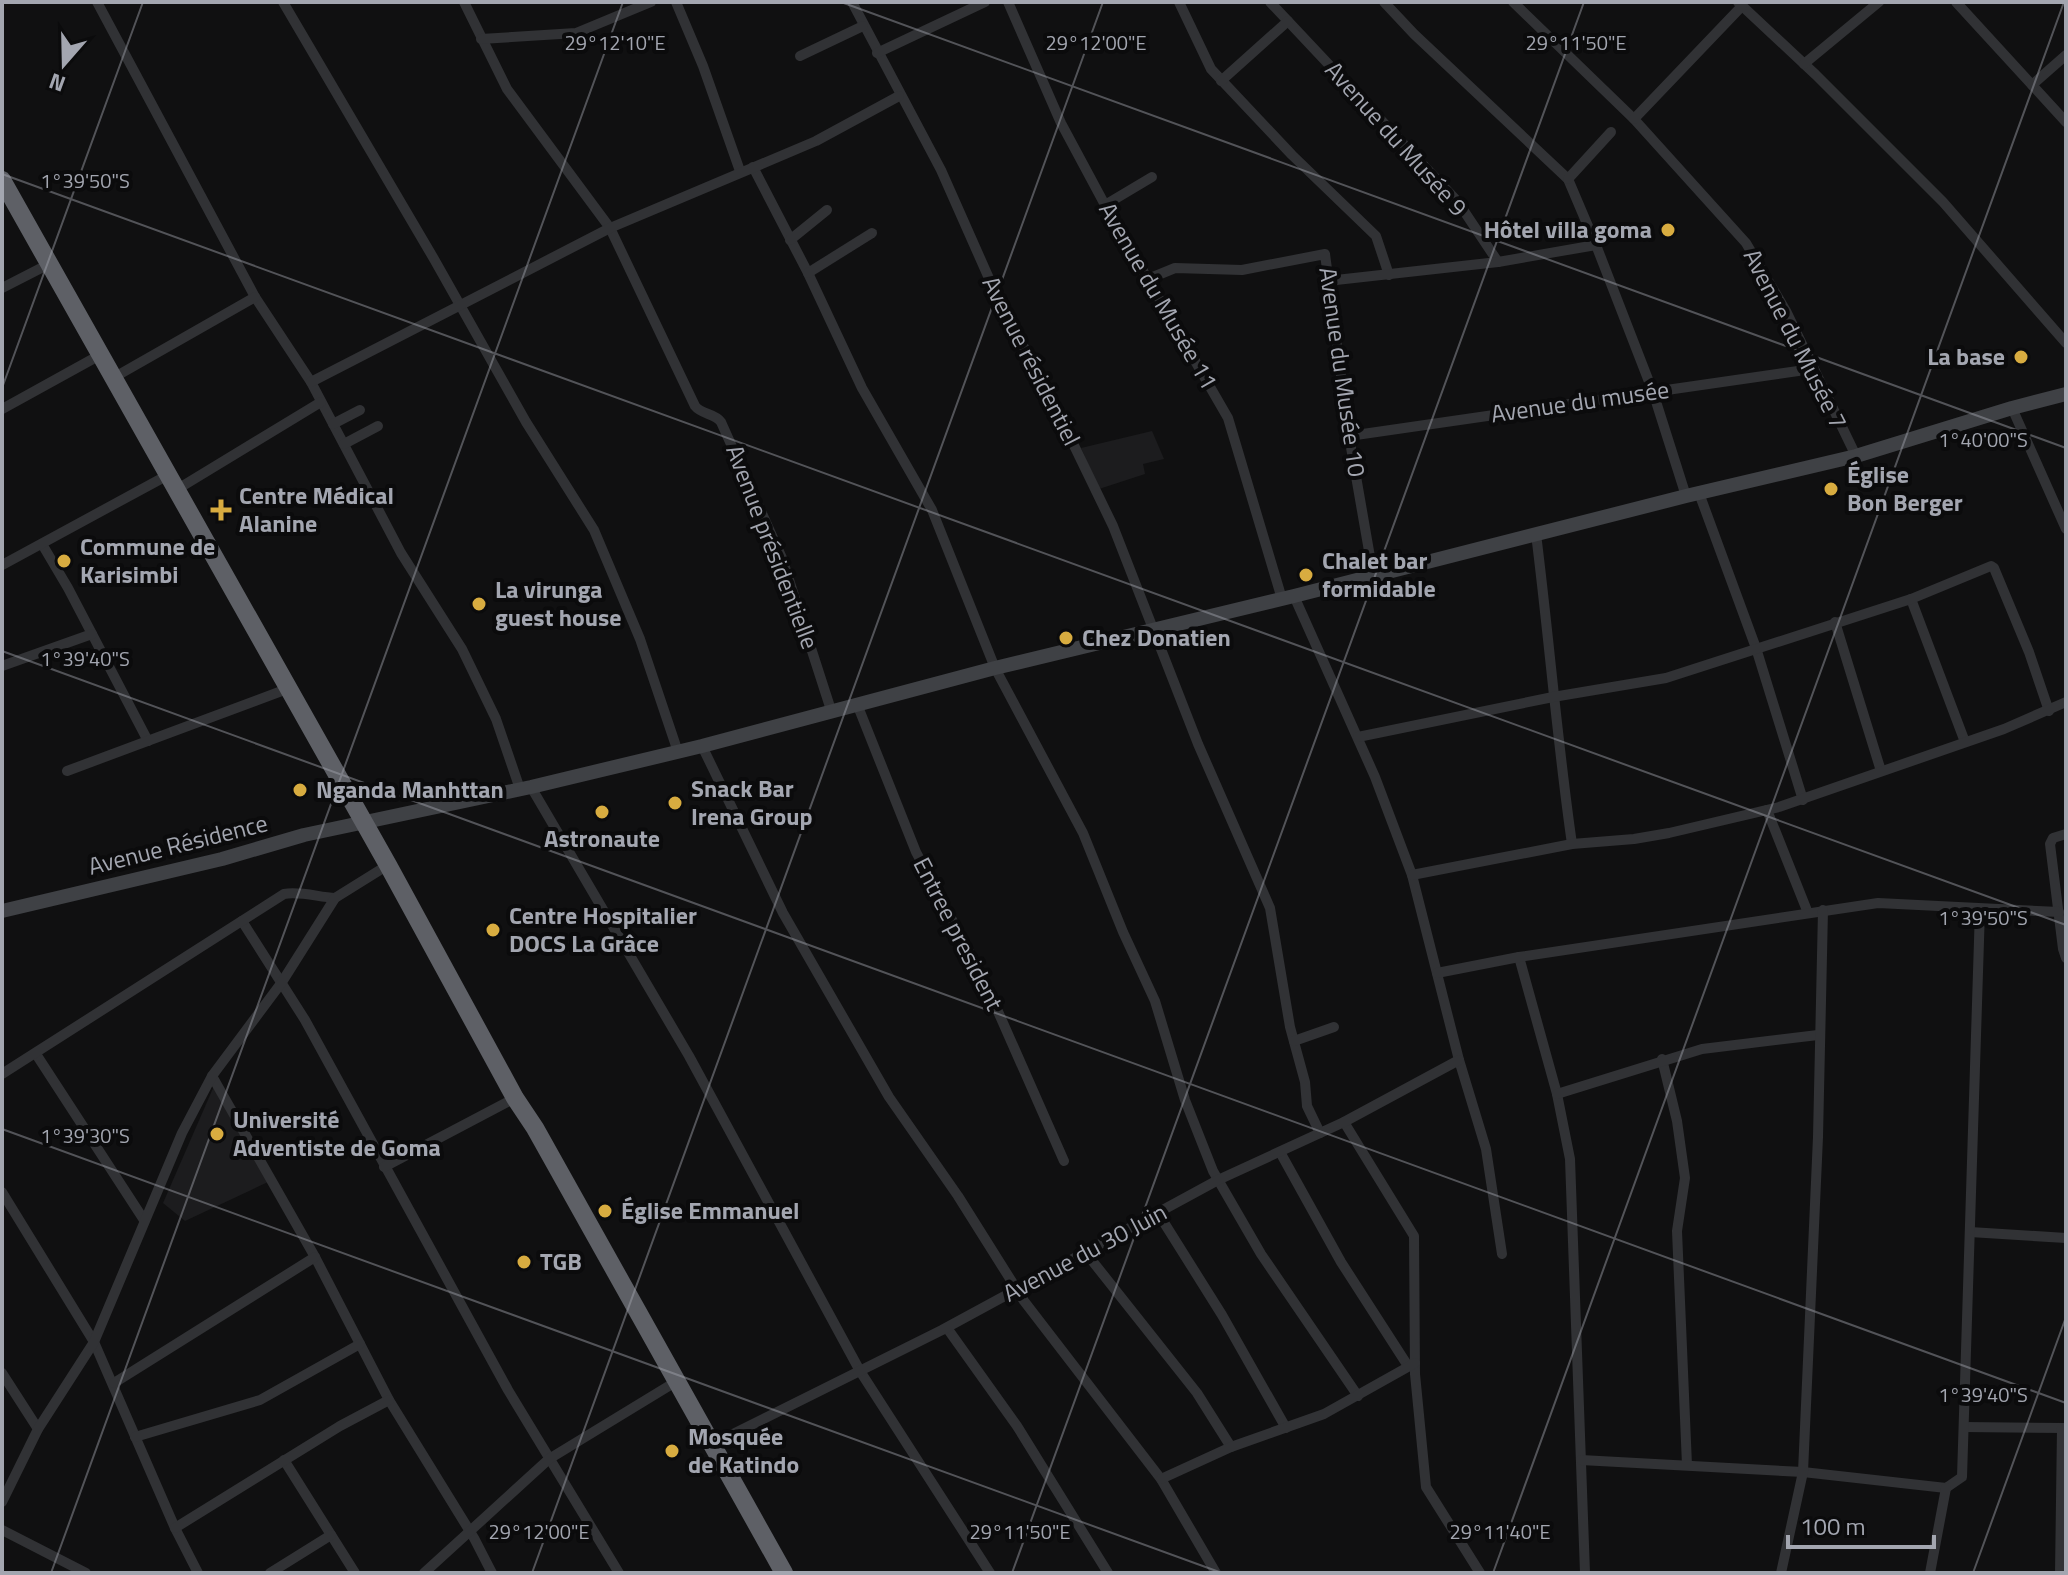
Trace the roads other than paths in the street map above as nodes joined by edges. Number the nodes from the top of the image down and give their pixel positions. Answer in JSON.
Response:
{"nodes":[{"id":1,"x":97,"y":2,"type":"edge"},
{"id":2,"x":283,"y":2,"type":"edge"},
{"id":3,"x":464,"y":2,"type":"edge"},
{"id":4,"x":651,"y":2,"type":"edge"},
{"id":5,"x":676,"y":2,"type":"edge"},
{"id":6,"x":852,"y":2,"type":"edge"},
{"id":7,"x":985,"y":2,"type":"edge"},
{"id":8,"x":1008,"y":2,"type":"edge"},
{"id":9,"x":1179,"y":2,"type":"edge"},
{"id":10,"x":1270,"y":2,"type":"edge"},
{"id":11,"x":1384,"y":2,"type":"edge"},
{"id":12,"x":1513,"y":2,"type":"edge"},
{"id":13,"x":1879,"y":2,"type":"edge"},
{"id":14,"x":1956,"y":2,"type":"edge"},
{"id":15,"x":1740,"y":4,"type":"edge"},
{"id":16,"x":1288,"y":21,"type":"junction"},
{"id":17,"x":863,"y":26,"type":"junction"},
{"id":18,"x":481,"y":39,"type":"junction"},
{"id":19,"x":877,"y":53,"type":"junction"},
{"id":20,"x":2066,"y":55,"type":"edge"},
{"id":21,"x":800,"y":56,"type":"dead end"},
{"id":22,"x":1804,"y":64,"type":"junction"},
{"id":23,"x":1221,"y":81,"type":"junction"},
{"id":24,"x":2032,"y":85,"type":"junction"},
{"id":25,"x":899,"y":96,"type":"junction"},
{"id":26,"x":1634,"y":119,"type":"junction"},
{"id":27,"x":2066,"y":122,"type":"edge"},
{"id":28,"x":1611,"y":132,"type":"dead end"},
{"id":29,"x":753,"y":167,"type":"junction"},
{"id":30,"x":740,"y":171,"type":"junction"},
{"id":31,"x":1152,"y":177,"type":"dead end"},
{"id":32,"x":1568,"y":179,"type":"junction"},
{"id":33,"x":2,"y":180,"type":"edge"},
{"id":34,"x":1105,"y":205,"type":"junction"},
{"id":35,"x":827,"y":210,"type":"dead end"},
{"id":36,"x":610,"y":228,"type":"junction"},
{"id":37,"x":872,"y":233,"type":"dead end"},
{"id":38,"x":790,"y":240,"type":"junction"},
{"id":39,"x":1596,"y":245,"type":"junction"},
{"id":40,"x":1498,"y":262,"type":"junction"},
{"id":41,"x":49,"y":264,"type":"junction"},
{"id":42,"x":808,"y":273,"type":"junction"},
{"id":43,"x":1389,"y":275,"type":"junction"},
{"id":44,"x":1148,"y":279,"type":"junction"},
{"id":45,"x":1327,"y":281,"type":"junction"},
{"id":46,"x":2,"y":288,"type":"edge"},
{"id":47,"x":255,"y":297,"type":"junction"},
{"id":48,"x":461,"y":305,"type":"junction"},
{"id":49,"x":2066,"y":343,"type":"edge"},
{"id":50,"x":100,"y":355,"type":"junction"},
{"id":51,"x":1812,"y":369,"type":"junction"},
{"id":52,"x":113,"y":378,"type":"junction"},
{"id":53,"x":311,"y":382,"type":"junction"},
{"id":54,"x":1653,"y":392,"type":"junction"},
{"id":55,"x":2066,"y":394,"type":"edge"},
{"id":56,"x":321,"y":402,"type":"junction"},
{"id":57,"x":2012,"y":408,"type":"junction"},
{"id":58,"x":2,"y":409,"type":"edge"},
{"id":59,"x":360,"y":410,"type":"dead end"},
{"id":60,"x":333,"y":424,"type":"junction"},
{"id":61,"x":378,"y":426,"type":"dead end"},
{"id":62,"x":1349,"y":436,"type":"junction"},
{"id":63,"x":344,"y":444,"type":"junction"},
{"id":64,"x":1856,"y":456,"type":"junction"},
{"id":65,"x":172,"y":483,"type":"junction"},
{"id":66,"x":1692,"y":494,"type":"junction"},
{"id":67,"x":2066,"y":529,"type":"edge"},
{"id":68,"x":1536,"y":534,"type":"junction"},
{"id":69,"x":42,"y":544,"type":"junction"},
{"id":70,"x":2,"y":565,"type":"edge"},
{"id":71,"x":1373,"y":574,"type":"junction"},
{"id":72,"x":1288,"y":597,"type":"junction"},
{"id":73,"x":1911,"y":599,"type":"junction"},
{"id":74,"x":1835,"y":622,"type":"junction"},
{"id":75,"x":1152,"y":631,"type":"junction"},
{"id":76,"x":92,"y":634,"type":"junction"},
{"id":77,"x":1756,"y":648,"type":"junction"},
{"id":78,"x":2,"y":666,"type":"edge"},
{"id":79,"x":995,"y":668,"type":"junction"},
{"id":80,"x":287,"y":689,"type":"junction"},
{"id":81,"x":1553,"y":697,"type":"junction"},
{"id":82,"x":2066,"y":702,"type":"edge"},
{"id":83,"x":857,"y":704,"type":"junction"},
{"id":84,"x":831,"y":710,"type":"junction"},
{"id":85,"x":2049,"y":711,"type":"junction"},
{"id":86,"x":1358,"y":737,"type":"junction"},
{"id":87,"x":148,"y":741,"type":"junction"},
{"id":88,"x":1965,"y":742,"type":"junction"},
{"id":89,"x":702,"y":746,"type":"junction"},
{"id":90,"x":678,"y":752,"type":"junction"},
{"id":91,"x":67,"y":771,"type":"dead end"},
{"id":92,"x":1881,"y":771,"type":"junction"},
{"id":93,"x":526,"y":788,"type":"junction"},
{"id":94,"x":1803,"y":800,"type":"junction"},
{"id":95,"x":1767,"y":810,"type":"junction"},
{"id":96,"x":365,"y":823,"type":"junction"},
{"id":97,"x":2066,"y":834,"type":"edge"},
{"id":98,"x":1572,"y":844,"type":"junction"},
{"id":99,"x":388,"y":865,"type":"junction"},
{"id":100,"x":1412,"y":875,"type":"junction"},
{"id":101,"x":335,"y":898,"type":"junction"},
{"id":102,"x":1980,"y":909,"type":"junction"},
{"id":103,"x":1823,"y":910,"type":"junction"},
{"id":104,"x":2,"y":911,"type":"edge"},
{"id":105,"x":2059,"y":912,"type":"junction"},
{"id":106,"x":1808,"y":913,"type":"junction"},
{"id":107,"x":242,"y":921,"type":"junction"},
{"id":108,"x":1519,"y":957,"type":"junction"},
{"id":109,"x":2066,"y":958,"type":"edge"},
{"id":110,"x":1437,"y":973,"type":"junction"},
{"id":111,"x":282,"y":982,"type":"junction"},
{"id":112,"x":1334,"y":1027,"type":"dead end"},
{"id":113,"x":1818,"y":1035,"type":"junction"},
{"id":114,"x":1294,"y":1041,"type":"junction"},
{"id":115,"x":36,"y":1054,"type":"junction"},
{"id":116,"x":1662,"y":1059,"type":"junction"},
{"id":117,"x":1459,"y":1060,"type":"junction"},
{"id":118,"x":2,"y":1074,"type":"edge"},
{"id":119,"x":212,"y":1076,"type":"junction"},
{"id":120,"x":1557,"y":1094,"type":"junction"},
{"id":121,"x":515,"y":1098,"type":"junction"},
{"id":122,"x":1344,"y":1122,"type":"junction"},
{"id":123,"x":1320,"y":1133,"type":"junction"},
{"id":124,"x":1280,"y":1152,"type":"junction"},
{"id":125,"x":1064,"y":1161,"type":"dead end"},
{"id":126,"x":384,"y":1167,"type":"junction"},
{"id":127,"x":1218,"y":1180,"type":"junction"},
{"id":128,"x":2,"y":1192,"type":"edge"},
{"id":129,"x":1158,"y":1213,"type":"junction"},
{"id":130,"x":144,"y":1220,"type":"junction"},
{"id":131,"x":1970,"y":1232,"type":"junction"},
{"id":132,"x":2066,"y":1238,"type":"edge"},
{"id":133,"x":1086,"y":1253,"type":"junction"},
{"id":134,"x":1502,"y":1254,"type":"dead end"},
{"id":135,"x":315,"y":1257,"type":"junction"},
{"id":136,"x":1017,"y":1290,"type":"junction"},
{"id":137,"x":947,"y":1328,"type":"junction"},
{"id":138,"x":94,"y":1342,"type":"junction"},
{"id":139,"x":360,"y":1344,"type":"junction"},
{"id":140,"x":1412,"y":1365,"type":"junction"},
{"id":141,"x":860,"y":1371,"type":"junction"},
{"id":142,"x":2,"y":1373,"type":"edge"},
{"id":143,"x":677,"y":1381,"type":"junction"},
{"id":144,"x":114,"y":1383,"type":"junction"},
{"id":145,"x":1358,"y":1396,"type":"junction"},
{"id":146,"x":389,"y":1400,"type":"junction"},
{"id":147,"x":1964,"y":1427,"type":"junction"},
{"id":148,"x":1286,"y":1428,"type":"junction"},
{"id":149,"x":2064,"y":1428,"type":"edge"},
{"id":150,"x":38,"y":1429,"type":"junction"},
{"id":151,"x":135,"y":1437,"type":"junction"},
{"id":152,"x":711,"y":1445,"type":"junction"},
{"id":153,"x":1231,"y":1447,"type":"junction"},
{"id":154,"x":549,"y":1459,"type":"junction"},
{"id":155,"x":284,"y":1460,"type":"junction"},
{"id":156,"x":1581,"y":1460,"type":"junction"},
{"id":157,"x":1687,"y":1465,"type":"junction"},
{"id":158,"x":1803,"y":1472,"type":"junction"},
{"id":159,"x":1161,"y":1479,"type":"junction"},
{"id":160,"x":1946,"y":1488,"type":"junction"},
{"id":161,"x":2,"y":1502,"type":"edge"},
{"id":162,"x":175,"y":1528,"type":"junction"},
{"id":163,"x":2,"y":1530,"type":"edge"},
{"id":164,"x":470,"y":1532,"type":"junction"},
{"id":165,"x":331,"y":1535,"type":"junction"},
{"id":166,"x":86,"y":1573,"type":"edge"},
{"id":167,"x":198,"y":1573,"type":"edge"},
{"id":168,"x":270,"y":1573,"type":"edge"},
{"id":169,"x":355,"y":1573,"type":"edge"},
{"id":170,"x":424,"y":1573,"type":"edge"},
{"id":171,"x":492,"y":1573,"type":"edge"},
{"id":172,"x":619,"y":1573,"type":"edge"},
{"id":173,"x":784,"y":1573,"type":"edge"},
{"id":174,"x":990,"y":1573,"type":"edge"},
{"id":175,"x":1108,"y":1573,"type":"edge"},
{"id":176,"x":1216,"y":1573,"type":"edge"},
{"id":177,"x":1480,"y":1573,"type":"edge"},
{"id":178,"x":1585,"y":1573,"type":"edge"},
{"id":179,"x":1781,"y":1573,"type":"edge"},
{"id":180,"x":1930,"y":1573,"type":"edge"},
{"id":181,"x":2060,"y":1573,"type":"edge"}],
"edges":[{"from":1,"to":47,"type":"street"},
{"from":2,"to":48,"type":"street"},
{"from":3,"to":18,"type":"street","name":"Avenue présidentielle"},
{"from":4,"to":18,"type":"street"},
{"from":5,"to":30,"type":"street"},
{"from":6,"to":17,"type":"street","name":"Avenue résidentiel"},
{"from":7,"to":19,"type":"street"},
{"from":8,"to":34,"type":"street","name":"Avenue du Musée 11"},
{"from":9,"to":23,"type":"street"},
{"from":10,"to":16,"type":"street","name":"Avenue du Musée 9"},
{"from":11,"to":32,"type":"street"},
{"from":12,"to":26,"type":"street","name":"Avenue du Musée 7"},
{"from":13,"to":22,"type":"street"},
{"from":14,"to":24,"type":"street"},
{"from":15,"to":22,"type":"street"},
{"from":15,"to":26,"type":"street"},
{"from":16,"to":23,"type":"street"},
{"from":16,"to":40,"type":"street","name":"Avenue du Musée 9"},
{"from":17,"to":19,"type":"street","name":"Avenue résidentiel"},
{"from":17,"to":21,"type":"street"},
{"from":18,"to":36,"type":"street","name":"Avenue présidentielle"},
{"from":19,"to":25,"type":"street","name":"Avenue résidentiel"},
{"from":20,"to":24,"type":"street"},
{"from":22,"to":49,"type":"street"},
{"from":23,"to":43,"type":"street"},
{"from":24,"to":27,"type":"street"},
{"from":25,"to":29,"type":"street"},
{"from":25,"to":75,"type":"street","name":"Avenue résidentiel"},
{"from":26,"to":51,"type":"street","name":"Avenue du Musée 7"},
{"from":28,"to":32,"type":"street"},
{"from":29,"to":30,"type":"street"},
{"from":29,"to":38,"type":"street"},
{"from":30,"to":36,"type":"street"},
{"from":31,"to":34,"type":"street"},
{"from":32,"to":39,"type":"street"},
{"from":33,"to":41,"type":"highway"},
{"from":34,"to":44,"type":"street","name":"Avenue du Musée 11"},
{"from":35,"to":38,"type":"street"},
{"from":36,"to":48,"type":"street"},
{"from":36,"to":84,"type":"street","name":"Avenue présidentielle"},
{"from":37,"to":42,"type":"street"},
{"from":38,"to":42,"type":"street"},
{"from":39,"to":40,"type":"street"},
{"from":39,"to":54,"type":"street"},
{"from":40,"to":43,"type":"street"},
{"from":41,"to":46,"type":"street"},
{"from":41,"to":50,"type":"highway"},
{"from":42,"to":79,"type":"street"},
{"from":43,"to":45,"type":"street"},
{"from":44,"to":45,"type":"street","name":"Avenue du Musée 10"},
{"from":44,"to":72,"type":"street","name":"Avenue du Musée 11"},
{"from":45,"to":62,"type":"street","name":"Avenue du Musée 10"},
{"from":47,"to":52,"type":"street"},
{"from":47,"to":53,"type":"street"},
{"from":48,"to":53,"type":"street"},
{"from":48,"to":90,"type":"street"},
{"from":50,"to":52,"type":"highway"},
{"from":50,"to":58,"type":"street"},
{"from":51,"to":54,"type":"street","name":"Avenue du musée"},
{"from":51,"to":64,"type":"street","name":"Avenue du Musée 7"},
{"from":52,"to":65,"type":"highway"},
{"from":53,"to":56,"type":"street"},
{"from":54,"to":62,"type":"street","name":"Avenue du musée"},
{"from":54,"to":66,"type":"street"},
{"from":55,"to":57,"type":"street","name":"Avenue Résidence"},
{"from":56,"to":60,"type":"street"},
{"from":56,"to":65,"type":"street"},
{"from":57,"to":64,"type":"street","name":"Avenue Résidence"},
{"from":57,"to":67,"type":"street"},
{"from":59,"to":60,"type":"street"},
{"from":60,"to":63,"type":"street"},
{"from":61,"to":63,"type":"street"},
{"from":62,"to":71,"type":"street","name":"Avenue du Musée 10"},
{"from":63,"to":93,"type":"street"},
{"from":64,"to":66,"type":"street","name":"Avenue Résidence"},
{"from":65,"to":69,"type":"street"},
{"from":65,"to":80,"type":"highway"},
{"from":66,"to":68,"type":"street","name":"Avenue Résidence"},
{"from":66,"to":77,"type":"street"},
{"from":68,"to":71,"type":"street","name":"Avenue Résidence"},
{"from":68,"to":81,"type":"street"},
{"from":69,"to":70,"type":"street"},
{"from":69,"to":76,"type":"street"},
{"from":71,"to":72,"type":"street","name":"Avenue Résidence"},
{"from":72,"to":75,"type":"street","name":"Avenue Résidence"},
{"from":72,"to":86,"type":"street","name":"Avenue du Musée 11"},
{"from":73,"to":74,"type":"street"},
{"from":73,"to":85,"type":"street"},
{"from":73,"to":88,"type":"street"},
{"from":74,"to":77,"type":"street"},
{"from":74,"to":92,"type":"street"},
{"from":75,"to":79,"type":"street","name":"Avenue Résidence"},
{"from":75,"to":114,"type":"street","name":"Avenue résidentiel"},
{"from":76,"to":78,"type":"street"},
{"from":76,"to":87,"type":"street"},
{"from":77,"to":81,"type":"street"},
{"from":77,"to":94,"type":"street"},
{"from":79,"to":83,"type":"street","name":"Avenue Résidence"},
{"from":79,"to":127,"type":"street"},
{"from":80,"to":87,"type":"street"},
{"from":80,"to":96,"type":"highway"},
{"from":81,"to":86,"type":"street"},
{"from":81,"to":98,"type":"street"},
{"from":82,"to":85,"type":"street"},
{"from":83,"to":84,"type":"street","name":"Avenue Résidence"},
{"from":83,"to":125,"type":"street","name":"Entree president"},
{"from":84,"to":89,"type":"street","name":"Avenue Résidence"},
{"from":85,"to":88,"type":"street"},
{"from":86,"to":100,"type":"street","name":"Avenue du Musée 11"},
{"from":87,"to":91,"type":"street"},
{"from":88,"to":92,"type":"street"},
{"from":89,"to":90,"type":"street","name":"Avenue Résidence"},
{"from":89,"to":136,"type":"street"},
{"from":90,"to":93,"type":"street","name":"Avenue Résidence"},
{"from":92,"to":94,"type":"street"},
{"from":93,"to":96,"type":"street","name":"Avenue Résidence"},
{"from":93,"to":141,"type":"street"},
{"from":94,"to":95,"type":"street"},
{"from":95,"to":98,"type":"street"},
{"from":95,"to":106,"type":"street"},
{"from":96,"to":99,"type":"highway"},
{"from":96,"to":104,"type":"street","name":"Avenue Résidence"},
{"from":97,"to":105,"type":"street"},
{"from":98,"to":100,"type":"street"},
{"from":99,"to":101,"type":"street"},
{"from":99,"to":121,"type":"highway"},
{"from":100,"to":110,"type":"street","name":"Avenue du Musée 11"},
{"from":101,"to":107,"type":"street"},
{"from":101,"to":111,"type":"street"},
{"from":102,"to":103,"type":"street"},
{"from":102,"to":105,"type":"street"},
{"from":102,"to":131,"type":"street"},
{"from":103,"to":106,"type":"street"},
{"from":103,"to":113,"type":"street"},
{"from":105,"to":109,"type":"street"},
{"from":106,"to":108,"type":"street"},
{"from":107,"to":111,"type":"street"},
{"from":107,"to":115,"type":"street"},
{"from":108,"to":110,"type":"street"},
{"from":108,"to":120,"type":"street"},
{"from":110,"to":117,"type":"street","name":"Avenue du Musée 11"},
{"from":111,"to":119,"type":"street"},
{"from":111,"to":126,"type":"street"},
{"from":112,"to":114,"type":"street"},
{"from":113,"to":116,"type":"street"},
{"from":113,"to":158,"type":"street"},
{"from":114,"to":123,"type":"street","name":"Avenue résidentiel"},
{"from":115,"to":118,"type":"street"},
{"from":115,"to":130,"type":"street"},
{"from":116,"to":120,"type":"street"},
{"from":116,"to":157,"type":"street"},
{"from":117,"to":122,"type":"street","name":"Avenue du 30 Juin"},
{"from":117,"to":134,"type":"street","name":"Avenue du Musée 11"},
{"from":119,"to":130,"type":"street"},
{"from":119,"to":135,"type":"street"},
{"from":120,"to":156,"type":"street"},
{"from":121,"to":126,"type":"street"},
{"from":121,"to":143,"type":"highway"},
{"from":122,"to":123,"type":"street","name":"Avenue du 30 Juin"},
{"from":122,"to":140,"type":"street"},
{"from":123,"to":124,"type":"street","name":"Avenue du 30 Juin"},
{"from":124,"to":127,"type":"street","name":"Avenue du 30 Juin"},
{"from":124,"to":140,"type":"street"},
{"from":126,"to":154,"type":"street"},
{"from":127,"to":129,"type":"street","name":"Avenue du 30 Juin"},
{"from":127,"to":145,"type":"street"},
{"from":128,"to":138,"type":"street"},
{"from":129,"to":133,"type":"street","name":"Avenue du 30 Juin"},
{"from":129,"to":148,"type":"street"},
{"from":130,"to":138,"type":"street"},
{"from":131,"to":132,"type":"street"},
{"from":131,"to":147,"type":"street"},
{"from":133,"to":136,"type":"street","name":"Avenue du 30 Juin"},
{"from":133,"to":153,"type":"street"},
{"from":135,"to":139,"type":"street"},
{"from":135,"to":144,"type":"street"},
{"from":136,"to":137,"type":"street","name":"Avenue du 30 Juin"},
{"from":136,"to":159,"type":"street"},
{"from":137,"to":141,"type":"street","name":"Avenue du 30 Juin"},
{"from":137,"to":175,"type":"street"},
{"from":138,"to":144,"type":"street"},
{"from":138,"to":150,"type":"street"},
{"from":139,"to":146,"type":"street"},
{"from":139,"to":151,"type":"street"},
{"from":140,"to":145,"type":"street"},
{"from":140,"to":177,"type":"street"},
{"from":141,"to":152,"type":"street","name":"Avenue du 30 Juin"},
{"from":141,"to":174,"type":"street"},
{"from":142,"to":150,"type":"street"},
{"from":143,"to":152,"type":"highway"},
{"from":143,"to":154,"type":"street"},
{"from":144,"to":151,"type":"street"},
{"from":145,"to":148,"type":"street"},
{"from":146,"to":155,"type":"street"},
{"from":146,"to":164,"type":"street"},
{"from":147,"to":149,"type":"street"},
{"from":147,"to":160,"type":"street"},
{"from":148,"to":153,"type":"street"},
{"from":149,"to":181,"type":"street"},
{"from":150,"to":161,"type":"street"},
{"from":151,"to":162,"type":"street"},
{"from":152,"to":173,"type":"highway"},
{"from":153,"to":159,"type":"street"},
{"from":154,"to":164,"type":"street"},
{"from":154,"to":172,"type":"street"},
{"from":155,"to":162,"type":"street"},
{"from":155,"to":165,"type":"street"},
{"from":156,"to":157,"type":"street"},
{"from":156,"to":178,"type":"street"},
{"from":157,"to":158,"type":"street"},
{"from":158,"to":160,"type":"street"},
{"from":158,"to":179,"type":"street"},
{"from":159,"to":176,"type":"street"},
{"from":160,"to":180,"type":"street"},
{"from":162,"to":167,"type":"street"},
{"from":163,"to":166,"type":"street"},
{"from":164,"to":170,"type":"street"},
{"from":164,"to":171,"type":"street"},
{"from":165,"to":168,"type":"street"},
{"from":165,"to":169,"type":"street"}]}
